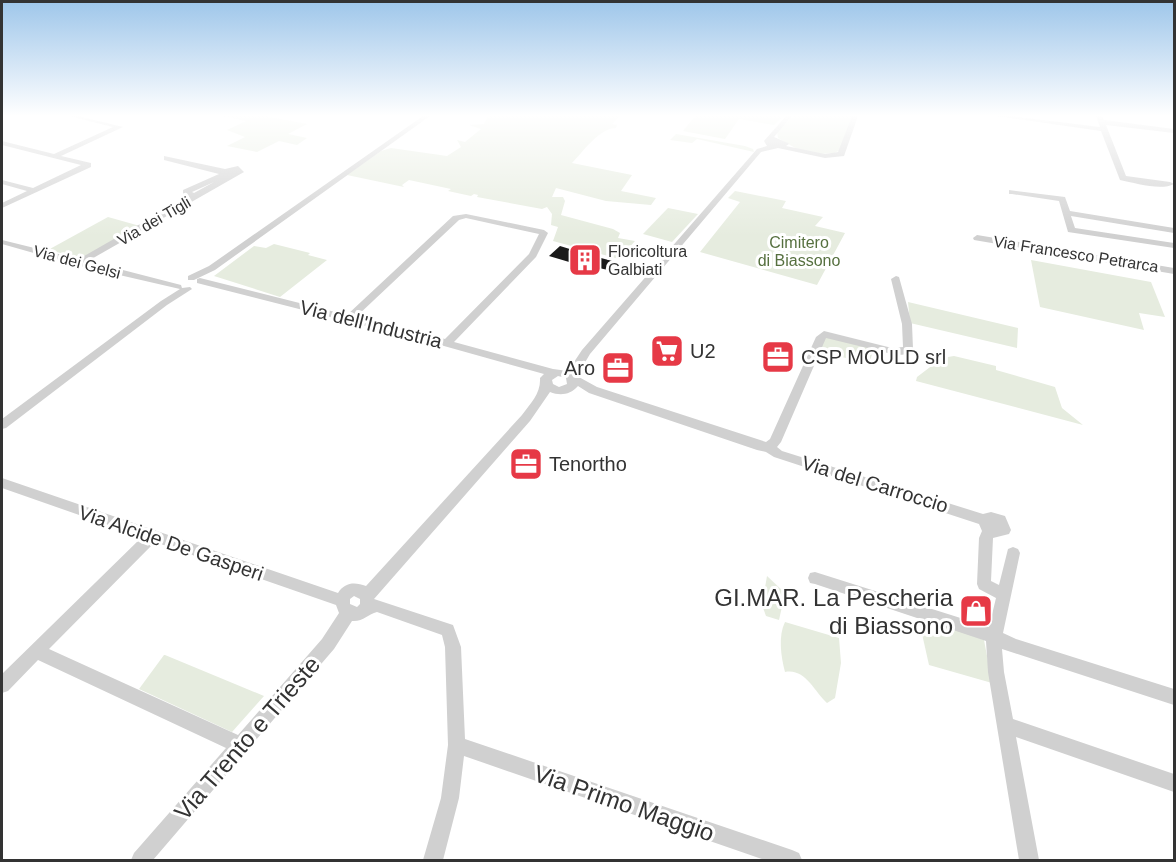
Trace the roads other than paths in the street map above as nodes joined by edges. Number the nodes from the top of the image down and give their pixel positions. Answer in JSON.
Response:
{"nodes":[{"id":1,"x":55,"y":156,"type":"edge"},
{"id":2,"x":369,"y":156,"type":"edge"},
{"id":3,"x":756,"y":156,"type":"edge"},
{"id":4,"x":1114,"y":156,"type":"edge"},
{"id":5,"x":167,"y":158,"type":"dead end"},
{"id":6,"x":2,"y":182,"type":"edge"},
{"id":7,"x":1172,"y":184,"type":"edge"},
{"id":8,"x":35,"y":190,"type":"junction"},
{"id":9,"x":1012,"y":192,"type":"dead end"},
{"id":10,"x":1174,"y":193,"type":"edge"},
{"id":11,"x":2,"y":206,"type":"edge"},
{"id":12,"x":1066,"y":213,"type":"junction"},
{"id":13,"x":1174,"y":230,"type":"edge"},
{"id":14,"x":977,"y":238,"type":"dead end"},
{"id":15,"x":2,"y":242,"type":"edge"},
{"id":16,"x":1174,"y":246,"type":"edge"},
{"id":17,"x":79,"y":263,"type":"junction"},
{"id":18,"x":1174,"y":271,"type":"edge"},
{"id":19,"x":896,"y":279,"type":"dead end"},
{"id":20,"x":189,"y":284,"type":"junction"},
{"id":21,"x":349,"y":318,"type":"junction"},
{"id":22,"x":447,"y":343,"type":"junction"},
{"id":23,"x":586,"y":352,"type":"junction"},
{"id":24,"x":572,"y":377,"type":"junction"},
{"id":25,"x":551,"y":378,"type":"junction"},
{"id":26,"x":564,"y":390,"type":"junction"},
{"id":27,"x":593,"y":390,"type":"junction"},
{"id":28,"x":526,"y":418,"type":"junction"},
{"id":29,"x":2,"y":427,"type":"edge"},
{"id":30,"x":768,"y":447,"type":"junction"},
{"id":31,"x":2,"y":483,"type":"edge"},
{"id":32,"x":151,"y":537,"type":"junction"},
{"id":33,"x":1013,"y":553,"type":"dead end"},
{"id":34,"x":815,"y":578,"type":"dead end"},
{"id":35,"x":1004,"y":595,"type":"junction"},
{"id":36,"x":367,"y":601,"type":"junction"},
{"id":37,"x":345,"y":607,"type":"junction"},
{"id":38,"x":994,"y":637,"type":"junction"},
{"id":39,"x":36,"y":651,"type":"junction"},
{"id":40,"x":2,"y":685,"type":"edge"},
{"id":41,"x":1174,"y":697,"type":"edge"},
{"id":42,"x":1005,"y":725,"type":"junction"},
{"id":43,"x":457,"y":745,"type":"junction"},
{"id":44,"x":241,"y":746,"type":"junction"},
{"id":45,"x":1174,"y":783,"type":"edge"},
{"id":46,"x":141,"y":861,"type":"edge"},
{"id":47,"x":433,"y":861,"type":"edge"},
{"id":48,"x":792,"y":861,"type":"edge"},
{"id":49,"x":1029,"y":861,"type":"edge"}],
"edges":[{"from":1,"to":8,"type":"street"},
{"from":2,"to":20,"type":"street"},
{"from":3,"to":23,"type":"street"},
{"from":4,"to":7,"type":"street"},
{"from":5,"to":17,"type":"street","name":"Via dei Tigli"},
{"from":6,"to":8,"type":"street"},
{"from":7,"to":10,"type":"street"},
{"from":8,"to":11,"type":"street"},
{"from":9,"to":12,"type":"street"},
{"from":12,"to":13,"type":"street"},
{"from":12,"to":16,"type":"street"},
{"from":14,"to":18,"type":"street","name":"Via Francesco Petrarca"},
{"from":15,"to":17,"type":"street","name":"Via dei Gelsi"},
{"from":17,"to":20,"type":"street","name":"Via dei Gelsi"},
{"from":19,"to":30,"type":"street"},
{"from":20,"to":21,"type":"street","name":"Via dell'Industria"},
{"from":20,"to":29,"type":"street"},
{"from":21,"to":22,"type":"street","name":"Via dell'Industria"},
{"from":21,"to":22,"type":"street"},
{"from":22,"to":25,"type":"street","name":"Via dell'Industria"},
{"from":23,"to":24,"type":"street"},
{"from":23,"to":25,"type":"street"},
{"from":24,"to":25,"type":"street"},
{"from":24,"to":26,"type":"street"},
{"from":24,"to":27,"type":"street"},
{"from":25,"to":26,"type":"street"},
{"from":25,"to":28,"type":"street"},
{"from":26,"to":27,"type":"street"},
{"from":26,"to":28,"type":"street"},
{"from":27,"to":30,"type":"street","name":"Via del Carroccio"},
{"from":28,"to":36,"type":"street"},
{"from":30,"to":35,"type":"street","name":"Via del Carroccio"},
{"from":31,"to":32,"type":"street","name":"Via Alcide De Gasperi"},
{"from":32,"to":37,"type":"street","name":"Via Alcide De Gasperi"},
{"from":32,"to":39,"type":"street"},
{"from":33,"to":35,"type":"street"},
{"from":34,"to":38,"type":"street"},
{"from":35,"to":38,"type":"street"},
{"from":36,"to":37,"type":"street"},
{"from":36,"to":37,"type":"street"},
{"from":36,"to":43,"type":"street"},
{"from":37,"to":44,"type":"street","name":"Via Trento e Trieste"},
{"from":38,"to":41,"type":"street"},
{"from":38,"to":42,"type":"street"},
{"from":39,"to":40,"type":"street"},
{"from":39,"to":44,"type":"street"},
{"from":42,"to":45,"type":"street"},
{"from":42,"to":49,"type":"street"},
{"from":43,"to":47,"type":"street"},
{"from":43,"to":48,"type":"street","name":"Via Primo Maggio"},
{"from":44,"to":46,"type":"street","name":"Via Trento e Trieste"}]}
